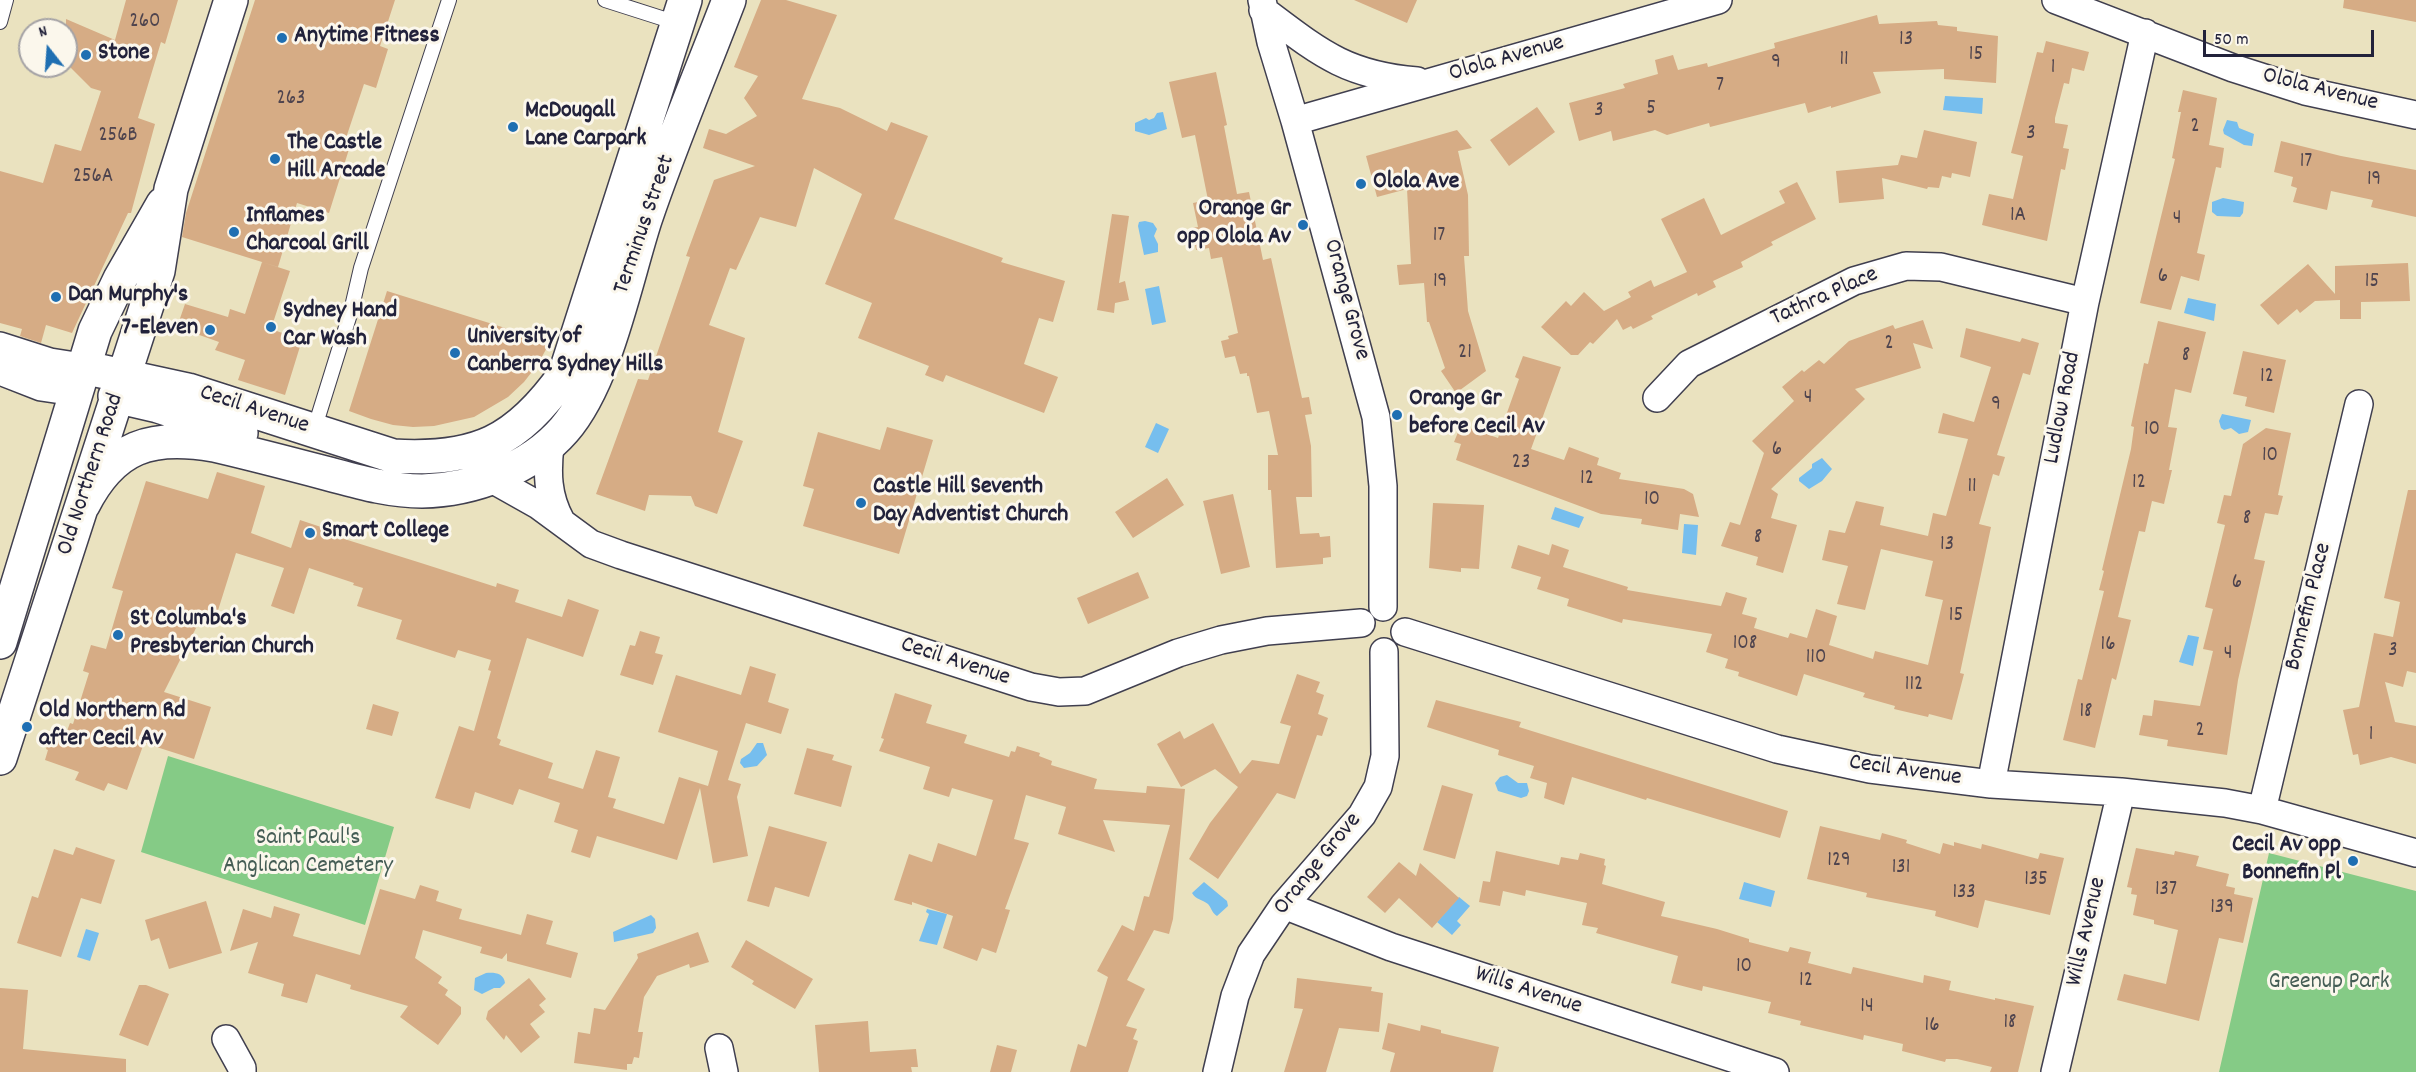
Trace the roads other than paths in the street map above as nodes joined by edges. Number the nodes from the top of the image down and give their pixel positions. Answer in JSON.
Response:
{"nodes":[{"id":1,"x":6,"y":0,"type":"edge"},
{"id":2,"x":210,"y":0,"type":"edge"},
{"id":3,"x":231,"y":0,"type":"edge"},
{"id":4,"x":449,"y":0,"type":"edge"},
{"id":5,"x":605,"y":0,"type":"edge"},
{"id":6,"x":729,"y":0,"type":"edge"},
{"id":7,"x":1718,"y":0,"type":"edge"},
{"id":8,"x":2056,"y":0,"type":"edge"},
{"id":9,"x":1263,"y":5,"type":"edge"},
{"id":10,"x":681,"y":12,"type":"edge"},
{"id":11,"x":0,"y":22,"type":"edge"},
{"id":12,"x":2145,"y":33,"type":"junction"},
{"id":13,"x":715,"y":36,"type":"junction"},
{"id":14,"x":217,"y":43,"type":"junction"},
{"id":15,"x":1430,"y":82,"type":"junction"},
{"id":16,"x":2416,"y":115,"type":"edge"},
{"id":17,"x":1295,"y":121,"type":"junction"},
{"id":18,"x":171,"y":189,"type":"junction"},
{"id":19,"x":2085,"y":302,"type":"junction"},
{"id":20,"x":0,"y":346,"type":"edge"},
{"id":21,"x":0,"y":371,"type":"edge"},
{"id":22,"x":79,"y":380,"type":"junction"},
{"id":23,"x":121,"y":386,"type":"junction"},
{"id":24,"x":1657,"y":398,"type":"dead end"},
{"id":25,"x":2359,"y":404,"type":"dead end"},
{"id":26,"x":314,"y":430,"type":"junction"},
{"id":27,"x":550,"y":444,"type":"junction"},
{"id":28,"x":513,"y":451,"type":"junction"},
{"id":29,"x":333,"y":475,"type":"junction"},
{"id":30,"x":490,"y":478,"type":"junction"},
{"id":31,"x":83,"y":505,"type":"junction"},
{"id":32,"x":561,"y":521,"type":"junction"},
{"id":33,"x":1383,"y":607,"type":"junction"},
{"id":34,"x":1361,"y":623,"type":"junction"},
{"id":35,"x":1405,"y":632,"type":"junction"},
{"id":36,"x":0,"y":642,"type":"edge"},
{"id":37,"x":1384,"y":652,"type":"junction"},
{"id":38,"x":0,"y":759,"type":"edge"},
{"id":39,"x":1991,"y":784,"type":"junction"},
{"id":40,"x":2121,"y":792,"type":"junction"},
{"id":41,"x":2262,"y":810,"type":"junction"},
{"id":42,"x":2416,"y":853,"type":"edge"},
{"id":43,"x":1284,"y":905,"type":"junction"},
{"id":44,"x":226,"y":1039,"type":"dead end"},
{"id":45,"x":248,"y":1071,"type":"edge"},
{"id":46,"x":1216,"y":1072,"type":"edge"},
{"id":47,"x":1775,"y":1072,"type":"edge"},
{"id":48,"x":2055,"y":1072,"type":"edge"}],
"edges":[{"from":1,"to":11,"type":"lane"},
{"from":2,"to":14,"type":"main road"},
{"from":3,"to":14,"type":"main road","name":"Old Northern Road"},
{"from":4,"to":26,"type":"lane"},
{"from":5,"to":10,"type":"lane"},
{"from":6,"to":13,"type":"main road","name":"Terminus Street"},
{"from":7,"to":15,"type":"street","name":"Olola Avenue"},
{"from":8,"to":12,"type":"street","name":"Olola Avenue"},
{"from":9,"to":15,"type":"street"},
{"from":9,"to":17,"type":"street","name":"Orange Grove"},
{"from":10,"to":13,"type":"main road"},
{"from":10,"to":28,"type":"main road","name":"Terminus Street"},
{"from":12,"to":16,"type":"street","name":"Olola Avenue"},
{"from":12,"to":19,"type":"street","name":"Ludlow Road"},
{"from":13,"to":27,"type":"main road","name":"Terminus Street"},
{"from":14,"to":18,"type":"main road","name":"Old Northern Road"},
{"from":15,"to":17,"type":"street","name":"Olola Avenue"},
{"from":17,"to":33,"type":"street","name":"Orange Grove"},
{"from":18,"to":22,"type":"main road","name":"Old Northern Road"},
{"from":18,"to":23,"type":"main road","name":"Old Northern Road"},
{"from":19,"to":24,"type":"street","name":"Tathra Place"},
{"from":19,"to":39,"type":"street","name":"Ludlow Road"},
{"from":20,"to":22,"type":"street","name":"Cecil Avenue"},
{"from":21,"to":22,"type":"street","name":"Cecil Avenue"},
{"from":22,"to":23,"type":"main road","name":"Cecil Avenue"},
{"from":22,"to":36,"type":"main road","name":"Old Northern Road"},
{"from":23,"to":26,"type":"main road","name":"Cecil Avenue"},
{"from":23,"to":29,"type":"main road","name":"Cecil Avenue"},
{"from":23,"to":31,"type":"main road","name":"Old Northern Road"},
{"from":25,"to":41,"type":"street","name":"Bonnefin Place"},
{"from":26,"to":28,"type":"main road","name":"Cecil Avenue"},
{"from":27,"to":28,"type":"main road","name":"Terminus Street"},
{"from":27,"to":32,"type":"street"},
{"from":28,"to":30,"type":"main road","name":"Cecil Avenue"},
{"from":29,"to":30,"type":"main road","name":"Cecil Avenue"},
{"from":29,"to":31,"type":"main road","name":"Cecil Avenue"},
{"from":30,"to":32,"type":"street","name":"Cecil Avenue"},
{"from":31,"to":38,"type":"main road","name":"Old Northern Road"},
{"from":32,"to":34,"type":"street","name":"Cecil Avenue"},
{"from":33,"to":34,"type":"street"},
{"from":33,"to":35,"type":"street"},
{"from":34,"to":37,"type":"street"},
{"from":35,"to":37,"type":"street"},
{"from":35,"to":39,"type":"street","name":"Cecil Avenue"},
{"from":37,"to":43,"type":"street","name":"Orange Grove"},
{"from":39,"to":40,"type":"street","name":"Cecil Avenue"},
{"from":40,"to":41,"type":"street","name":"Cecil Avenue"},
{"from":40,"to":48,"type":"street","name":"Wills Avenue"},
{"from":41,"to":42,"type":"street","name":"Cecil Avenue"},
{"from":43,"to":46,"type":"street","name":"Orange Grove"},
{"from":43,"to":47,"type":"street","name":"Wills Avenue"},
{"from":44,"to":45,"type":"street"}]}
